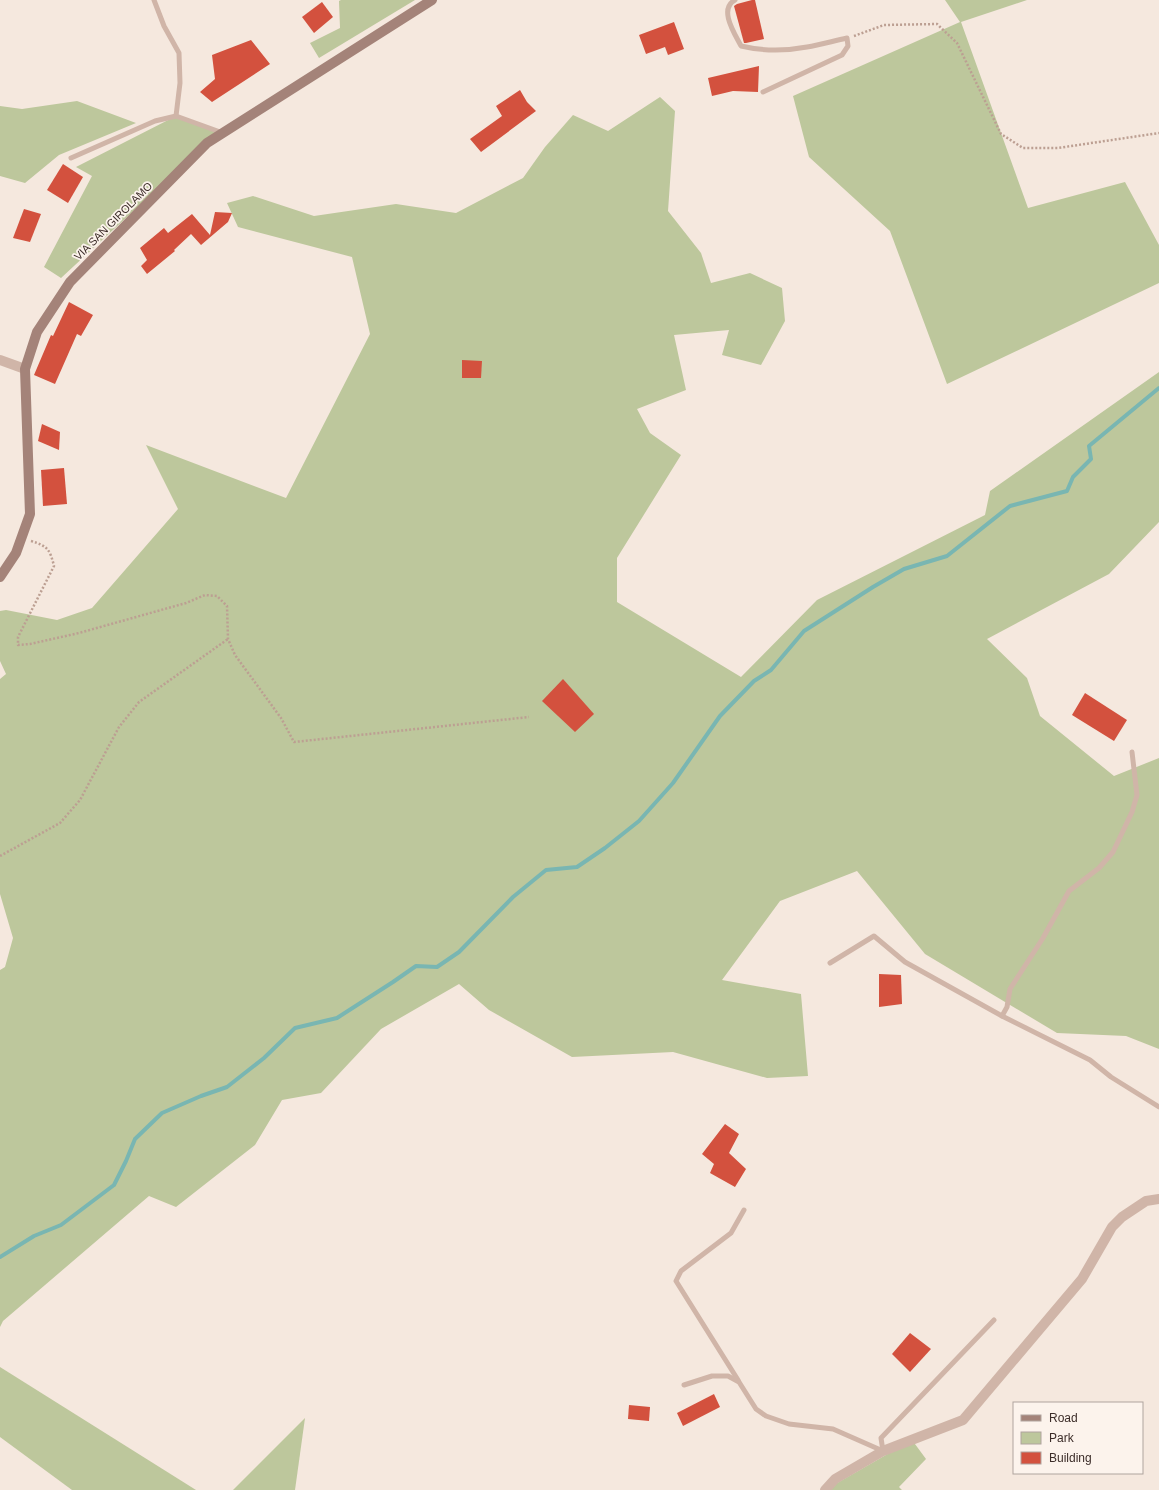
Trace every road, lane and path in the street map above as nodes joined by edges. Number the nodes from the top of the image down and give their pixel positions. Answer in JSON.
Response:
{"nodes":[{"id":1,"x":154,"y":0,"type":"edge"},
{"id":2,"x":432,"y":0,"type":"edge"},
{"id":3,"x":735,"y":0,"type":"edge"},
{"id":4,"x":847,"y":38,"type":"junction"},
{"id":5,"x":763,"y":92,"type":"dead end"},
{"id":6,"x":176,"y":116,"type":"junction"},
{"id":7,"x":223,"y":133,"type":"junction"},
{"id":8,"x":1159,"y":133,"type":"edge"},
{"id":9,"x":71,"y":158,"type":"dead end"},
{"id":10,"x":0,"y":360,"type":"edge"},
{"id":11,"x":24,"y":369,"type":"junction"},
{"id":12,"x":21,"y":538,"type":"junction"},
{"id":13,"x":0,"y":577,"type":"edge"},
{"id":14,"x":228,"y":639,"type":"junction"},
{"id":15,"x":529,"y":717,"type":"dead end"},
{"id":16,"x":1132,"y":752,"type":"dead end"},
{"id":17,"x":0,"y":856,"type":"edge"},
{"id":18,"x":830,"y":963,"type":"dead end"},
{"id":19,"x":1002,"y":1016,"type":"junction"},
{"id":20,"x":1159,"y":1107,"type":"edge"},
{"id":21,"x":1159,"y":1199,"type":"edge"},
{"id":22,"x":744,"y":1210,"type":"dead end"},
{"id":23,"x":994,"y":1320,"type":"dead end"},
{"id":24,"x":739,"y":1382,"type":"junction"},
{"id":25,"x":684,"y":1385,"type":"dead end"},
{"id":26,"x":883,"y":1451,"type":"junction"},
{"id":27,"x":825,"y":1490,"type":"edge"}],
"edges":[{"from":1,"to":6,"type":"lane"},
{"from":2,"to":7,"type":"street","name":"VIA SAN GIROLAMO"},
{"from":3,"to":4,"type":"lane"},
{"from":4,"to":5,"type":"lane"},
{"from":4,"to":8,"type":"path"},
{"from":6,"to":7,"type":"lane"},
{"from":6,"to":9,"type":"lane"},
{"from":7,"to":11,"type":"street","name":"VIA SAN GIROLAMO"},
{"from":10,"to":11,"type":"street"},
{"from":11,"to":12,"type":"street","name":"VIA SAN GIROLAMO"},
{"from":12,"to":13,"type":"street","name":"VIA SAN GIROLAMO"},
{"from":12,"to":14,"type":"path"},
{"from":14,"to":15,"type":"path"},
{"from":14,"to":17,"type":"path"},
{"from":16,"to":19,"type":"lane"},
{"from":18,"to":19,"type":"lane"},
{"from":19,"to":20,"type":"lane"},
{"from":21,"to":26,"type":"street"},
{"from":22,"to":24,"type":"lane"},
{"from":23,"to":26,"type":"lane"},
{"from":24,"to":25,"type":"lane"},
{"from":24,"to":26,"type":"lane"},
{"from":26,"to":27,"type":"street"}]}
